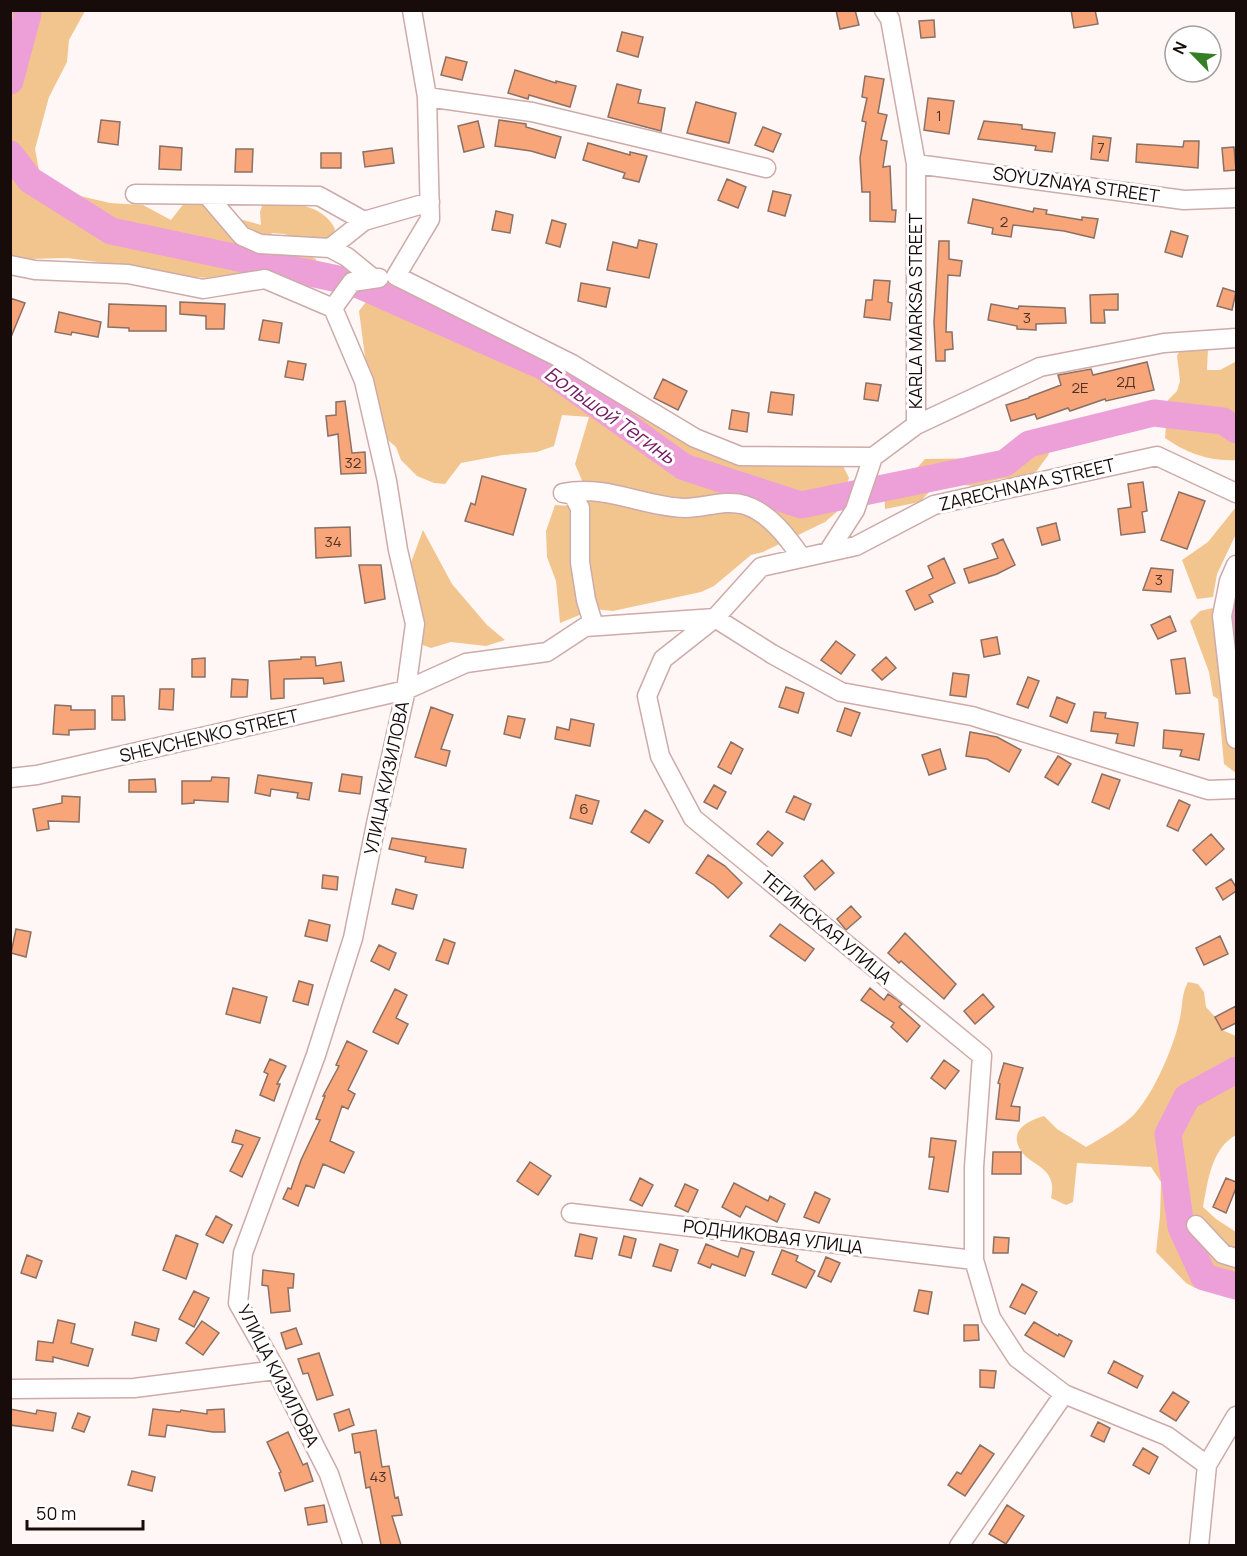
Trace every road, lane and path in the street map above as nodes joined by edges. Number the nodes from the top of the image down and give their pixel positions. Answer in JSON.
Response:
{"nodes":[{"id":1,"x":412,"y":10,"type":"edge"},
{"id":2,"x":884,"y":10,"type":"edge"},
{"id":3,"x":427,"y":97,"type":"junction"},
{"id":4,"x":916,"y":164,"type":"junction"},
{"id":5,"x":766,"y":168,"type":"dead end"},
{"id":6,"x":135,"y":194,"type":"dead end"},
{"id":7,"x":207,"y":195,"type":"junction"},
{"id":8,"x":1236,"y":198,"type":"edge"},
{"id":9,"x":430,"y":202,"type":"junction"},
{"id":10,"x":364,"y":221,"type":"junction"},
{"id":11,"x":330,"y":248,"type":"junction"},
{"id":12,"x":10,"y":265,"type":"edge"},
{"id":13,"x":396,"y":276,"type":"junction"},
{"id":14,"x":374,"y":279,"type":"junction"},
{"id":15,"x":333,"y":308,"type":"junction"},
{"id":16,"x":1236,"y":338,"type":"edge"},
{"id":17,"x":916,"y":425,"type":"junction"},
{"id":18,"x":873,"y":457,"type":"junction"},
{"id":19,"x":1236,"y":493,"type":"edge"},
{"id":20,"x":828,"y":552,"type":"junction"},
{"id":21,"x":802,"y":558,"type":"junction"},
{"id":22,"x":1236,"y":565,"type":"edge"},
{"id":23,"x":715,"y":618,"type":"junction"},
{"id":24,"x":594,"y":626,"type":"junction"},
{"id":25,"x":406,"y":690,"type":"junction"},
{"id":26,"x":1236,"y":739,"type":"edge"},
{"id":27,"x":10,"y":778,"type":"edge"},
{"id":28,"x":1236,"y":789,"type":"edge"},
{"id":29,"x":571,"y":1213,"type":"dead end"},
{"id":30,"x":1196,"y":1225,"type":"dead end"},
{"id":31,"x":1236,"y":1258,"type":"edge"},
{"id":32,"x":974,"y":1260,"type":"junction"},
{"id":33,"x":276,"y":1370,"type":"junction"},
{"id":34,"x":10,"y":1389,"type":"edge"},
{"id":35,"x":1064,"y":1394,"type":"junction"},
{"id":36,"x":1236,"y":1416,"type":"edge"},
{"id":37,"x":1207,"y":1465,"type":"junction"},
{"id":38,"x":353,"y":1545,"type":"edge"},
{"id":39,"x":959,"y":1545,"type":"edge"},
{"id":40,"x":1199,"y":1545,"type":"edge"}],
"edges":[{"from":1,"to":3,"type":"street"},
{"from":2,"to":4,"type":"street","name":"KARLA MARKSA STREET"},
{"from":3,"to":5,"type":"street"},
{"from":3,"to":9,"type":"street"},
{"from":4,"to":8,"type":"street","name":"SOYUZNAYA STREET"},
{"from":4,"to":17,"type":"street","name":"KARLA MARKSA STREET"},
{"from":6,"to":7,"type":"street"},
{"from":7,"to":10,"type":"street"},
{"from":7,"to":11,"type":"street"},
{"from":9,"to":10,"type":"street"},
{"from":9,"to":13,"type":"street"},
{"from":10,"to":11,"type":"street"},
{"from":11,"to":14,"type":"street"},
{"from":12,"to":15,"type":"street"},
{"from":13,"to":14,"type":"street"},
{"from":13,"to":18,"type":"street"},
{"from":14,"to":15,"type":"street"},
{"from":15,"to":25,"type":"street","name":"УЛИЦА КИЗИЛОВА"},
{"from":16,"to":17,"type":"street"},
{"from":17,"to":18,"type":"street","name":"KARLA MARKSA STREET"},
{"from":18,"to":20,"type":"street"},
{"from":19,"to":20,"type":"street","name":"ZARECHNAYA STREET"},
{"from":20,"to":21,"type":"street","name":"ZARECHNAYA STREET"},
{"from":21,"to":23,"type":"street","name":"ZARECHNAYA STREET"},
{"from":21,"to":24,"type":"street"},
{"from":22,"to":26,"type":"street"},
{"from":23,"to":24,"type":"street"},
{"from":23,"to":28,"type":"street"},
{"from":23,"to":32,"type":"street","name":"ТЕГИНСКАЯ УЛИЦА"},
{"from":24,"to":25,"type":"street"},
{"from":25,"to":27,"type":"street","name":"SHEVCHENKO STREET"},
{"from":25,"to":33,"type":"street","name":"УЛИЦА КИЗИЛОВА"},
{"from":29,"to":32,"type":"street","name":"РОДНИКОВАЯ УЛИЦА"},
{"from":30,"to":31,"type":"street"},
{"from":32,"to":35,"type":"street","name":"ТЕГИНСКАЯ УЛИЦА"},
{"from":33,"to":34,"type":"street"},
{"from":33,"to":38,"type":"street","name":"УЛИЦА КИЗИЛОВА"},
{"from":35,"to":37,"type":"street","name":"ТЕГИНСКАЯ УЛИЦА"},
{"from":35,"to":39,"type":"street"},
{"from":36,"to":37,"type":"street"},
{"from":37,"to":40,"type":"street"}]}
